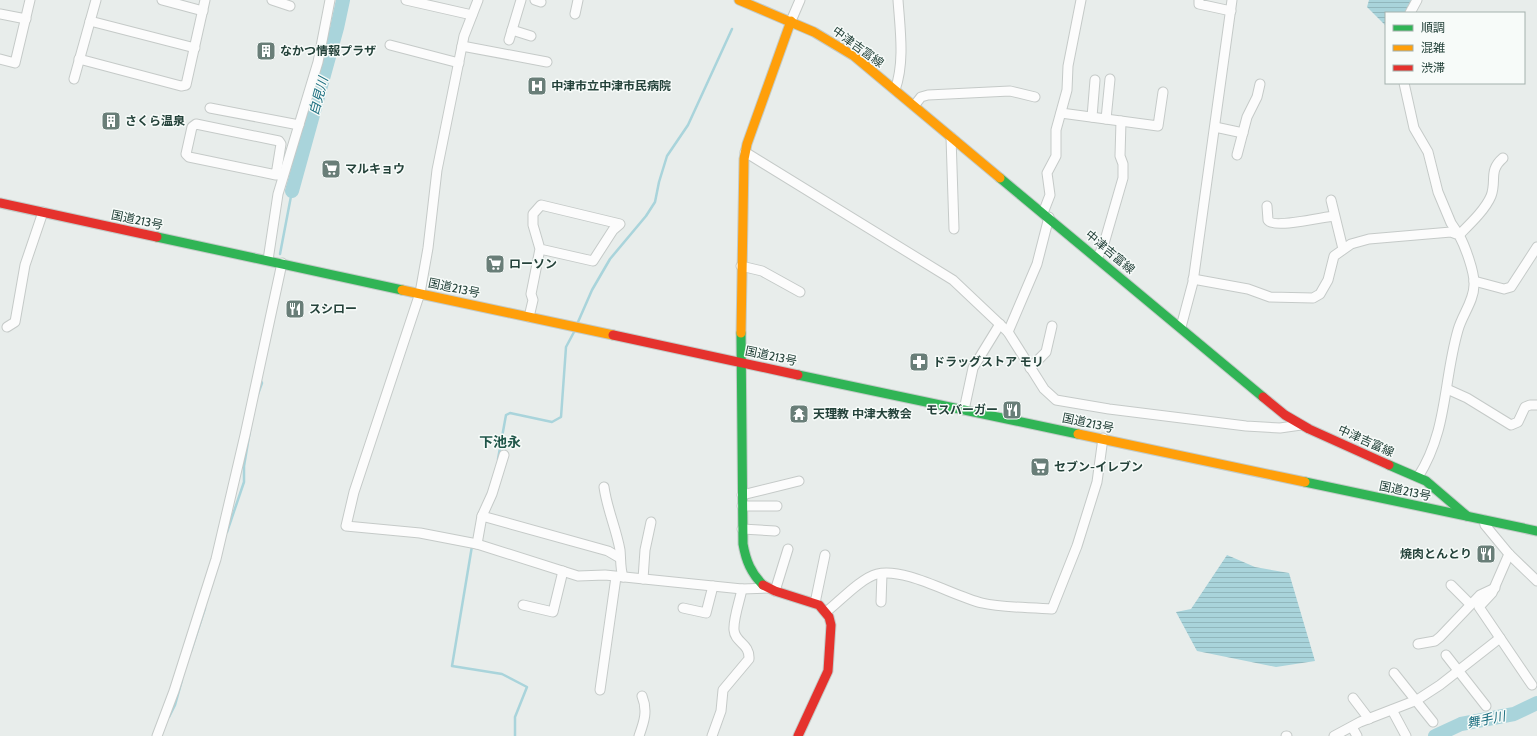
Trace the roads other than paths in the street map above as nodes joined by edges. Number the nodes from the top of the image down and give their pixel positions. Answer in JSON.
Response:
{"nodes":[{"id":1,"x":30,"y":0,"type":"edge"},
{"id":2,"x":96,"y":0,"type":"edge"},
{"id":3,"x":162,"y":0,"type":"edge"},
{"id":4,"x":205,"y":0,"type":"edge"},
{"id":5,"x":272,"y":0,"type":"edge"},
{"id":6,"x":330,"y":0,"type":"edge"},
{"id":7,"x":406,"y":0,"type":"edge"},
{"id":8,"x":478,"y":0,"type":"edge"},
{"id":9,"x":521,"y":0,"type":"edge"},
{"id":10,"x":578,"y":0,"type":"edge"},
{"id":11,"x":739,"y":0,"type":"edge"},
{"id":12,"x":800,"y":0,"type":"edge"},
{"id":13,"x":898,"y":0,"type":"edge"},
{"id":14,"x":1081,"y":0,"type":"edge"},
{"id":15,"x":1199,"y":0,"type":"edge"},
{"id":16,"x":1232,"y":0,"type":"edge"},
{"id":17,"x":1417,"y":0,"type":"edge"},
{"id":18,"x":290,"y":6,"type":"dead end"},
{"id":19,"x":203,"y":11,"type":"junction"},
{"id":20,"x":1231,"y":11,"type":"junction"},
{"id":21,"x":1411,"y":12,"type":"edge"},
{"id":22,"x":0,"y":14,"type":"edge"},
{"id":23,"x":575,"y":14,"type":"dead end"},
{"id":24,"x":472,"y":15,"type":"junction"},
{"id":25,"x":26,"y":19,"type":"junction"},
{"id":26,"x":90,"y":21,"type":"junction"},
{"id":27,"x":791,"y":22,"type":"junction"},
{"id":28,"x":512,"y":30,"type":"junction"},
{"id":29,"x":531,"y":36,"type":"dead end"},
{"id":30,"x":509,"y":40,"type":"dead end"},
{"id":31,"x":390,"y":45,"type":"dead end"},
{"id":32,"x":462,"y":46,"type":"junction"},
{"id":33,"x":195,"y":48,"type":"junction"},
{"id":34,"x":0,"y":59,"type":"edge"},
{"id":35,"x":79,"y":59,"type":"junction"},
{"id":36,"x":548,"y":62,"type":"dead end"},
{"id":37,"x":459,"y":63,"type":"junction"},
{"id":38,"x":74,"y":79,"type":"dead end"},
{"id":39,"x":1110,"y":79,"type":"dead end"},
{"id":40,"x":1095,"y":80,"type":"dead end"},
{"id":41,"x":1260,"y":84,"type":"dead end"},
{"id":42,"x":1404,"y":84,"type":"edge"},
{"id":43,"x":895,"y":90,"type":"junction"},
{"id":44,"x":1163,"y":92,"type":"dead end"},
{"id":45,"x":1035,"y":97,"type":"dead end"},
{"id":46,"x":914,"y":106,"type":"junction"},
{"id":47,"x":210,"y":108,"type":"dead end"},
{"id":48,"x":1061,"y":113,"type":"junction"},
{"id":49,"x":1092,"y":117,"type":"junction"},
{"id":50,"x":1106,"y":119,"type":"junction"},
{"id":51,"x":1121,"y":121,"type":"junction"},
{"id":52,"x":299,"y":125,"type":"junction"},
{"id":53,"x":1215,"y":127,"type":"junction"},
{"id":54,"x":1243,"y":132,"type":"junction"},
{"id":55,"x":951,"y":137,"type":"junction"},
{"id":56,"x":746,"y":152,"type":"junction"},
{"id":57,"x":1237,"y":155,"type":"dead end"},
{"id":58,"x":1503,"y":158,"type":"dead end"},
{"id":59,"x":280,"y":175,"type":"junction"},
{"id":60,"x":1331,"y":200,"type":"dead end"},
{"id":61,"x":0,"y":203,"type":"edge"},
{"id":62,"x":1267,"y":206,"type":"dead end"},
{"id":63,"x":43,"y":212,"type":"junction"},
{"id":64,"x":1046,"y":215,"type":"junction"},
{"id":65,"x":1334,"y":216,"type":"junction"},
{"id":66,"x":954,"y":229,"type":"dead end"},
{"id":67,"x":1459,"y":235,"type":"junction"},
{"id":68,"x":1537,"y":247,"type":"edge"},
{"id":69,"x":540,"y":249,"type":"junction"},
{"id":70,"x":1343,"y":249,"type":"junction"},
{"id":71,"x":1097,"y":258,"type":"junction"},
{"id":72,"x":268,"y":260,"type":"junction"},
{"id":73,"x":282,"y":263,"type":"junction"},
{"id":74,"x":741,"y":266,"type":"junction"},
{"id":75,"x":1193,"y":279,"type":"junction"},
{"id":76,"x":1474,"y":281,"type":"junction"},
{"id":77,"x":800,"y":292,"type":"dead end"},
{"id":78,"x":420,"y":293,"type":"junction"},
{"id":79,"x":529,"y":316,"type":"junction"},
{"id":80,"x":1000,"y":324,"type":"junction"},
{"id":81,"x":1052,"y":326,"type":"dead end"},
{"id":82,"x":7,"y":327,"type":"dead end"},
{"id":83,"x":1181,"y":327,"type":"junction"},
{"id":84,"x":1008,"y":332,"type":"junction"},
{"id":85,"x":741,"y":362,"type":"junction"},
{"id":86,"x":1030,"y":368,"type":"junction"},
{"id":87,"x":1447,"y":389,"type":"junction"},
{"id":88,"x":1537,"y":405,"type":"edge"},
{"id":89,"x":964,"y":410,"type":"junction"},
{"id":90,"x":1301,"y":425,"type":"junction"},
{"id":91,"x":1103,"y":438,"type":"junction"},
{"id":92,"x":504,"y":454,"type":"dead end"},
{"id":93,"x":1418,"y":477,"type":"junction"},
{"id":94,"x":799,"y":481,"type":"dead end"},
{"id":95,"x":604,"y":487,"type":"dead end"},
{"id":96,"x":742,"y":494,"type":"junction"},
{"id":97,"x":742,"y":506,"type":"junction"},
{"id":98,"x":777,"y":506,"type":"dead end"},
{"id":99,"x":482,"y":516,"type":"junction"},
{"id":100,"x":1468,"y":517,"type":"junction"},
{"id":101,"x":1484,"y":520,"type":"junction"},
{"id":102,"x":650,"y":522,"type":"dead end"},
{"id":103,"x":742,"y":529,"type":"junction"},
{"id":104,"x":775,"y":531,"type":"dead end"},
{"id":105,"x":1537,"y":531,"type":"edge"},
{"id":106,"x":477,"y":544,"type":"junction"},
{"id":107,"x":788,"y":549,"type":"dead end"},
{"id":108,"x":1509,"y":554,"type":"junction"},
{"id":109,"x":824,"y":555,"type":"dead end"},
{"id":110,"x":620,"y":558,"type":"junction"},
{"id":111,"x":563,"y":571,"type":"junction"},
{"id":112,"x":882,"y":574,"type":"junction"},
{"id":113,"x":620,"y":577,"type":"junction"},
{"id":114,"x":643,"y":579,"type":"junction"},
{"id":115,"x":1537,"y":581,"type":"edge"},
{"id":116,"x":1451,"y":584,"type":"dead end"},
{"id":117,"x":713,"y":586,"type":"junction"},
{"id":118,"x":1495,"y":588,"type":"junction"},
{"id":119,"x":742,"y":589,"type":"junction"},
{"id":120,"x":772,"y":590,"type":"junction"},
{"id":121,"x":881,"y":602,"type":"dead end"},
{"id":122,"x":815,"y":603,"type":"junction"},
{"id":123,"x":1470,"y":604,"type":"junction"},
{"id":124,"x":523,"y":606,"type":"dead end"},
{"id":125,"x":683,"y":608,"type":"dead end"},
{"id":126,"x":826,"y":612,"type":"junction"},
{"id":127,"x":1500,"y":638,"type":"junction"},
{"id":128,"x":1418,"y":644,"type":"dead end"},
{"id":129,"x":1446,"y":655,"type":"dead end"},
{"id":130,"x":1458,"y":671,"type":"junction"},
{"id":131,"x":1394,"y":673,"type":"dead end"},
{"id":132,"x":1532,"y":685,"type":"dead end"},
{"id":133,"x":600,"y":690,"type":"dead end"},
{"id":134,"x":642,"y":696,"type":"dead end"},
{"id":135,"x":1353,"y":698,"type":"dead end"},
{"id":136,"x":1416,"y":700,"type":"junction"},
{"id":137,"x":1486,"y":706,"type":"dead end"},
{"id":138,"x":1392,"y":710,"type":"junction"},
{"id":139,"x":1369,"y":719,"type":"junction"},
{"id":140,"x":1434,"y":722,"type":"dead end"},
{"id":141,"x":1352,"y":727,"type":"junction"},
{"id":142,"x":158,"y":736,"type":"edge"},
{"id":143,"x":639,"y":736,"type":"edge"},
{"id":144,"x":712,"y":736,"type":"edge"},
{"id":145,"x":798,"y":736,"type":"edge"},
{"id":146,"x":1334,"y":736,"type":"edge"},
{"id":147,"x":1357,"y":736,"type":"edge"},
{"id":148,"x":1406,"y":736,"type":"edge"}],
"edges":[{"from":1,"to":25,"type":"street"},
{"from":2,"to":26,"type":"street"},
{"from":3,"to":19,"type":"street"},
{"from":4,"to":19,"type":"street"},
{"from":5,"to":18,"type":"street"},
{"from":6,"to":52,"type":"street"},
{"from":7,"to":24,"type":"street"},
{"from":8,"to":24,"type":"street"},
{"from":9,"to":28,"type":"street"},
{"from":10,"to":23,"type":"street"},
{"from":11,"to":27,"type":"main road","name":"中津吉富線"},
{"from":12,"to":27,"type":"street"},
{"from":13,"to":43,"type":"street"},
{"from":14,"to":48,"type":"street"},
{"from":15,"to":20,"type":"street"},
{"from":16,"to":20,"type":"street"},
{"from":17,"to":21,"type":"street"},
{"from":19,"to":33,"type":"street"},
{"from":20,"to":53,"type":"street"},
{"from":22,"to":25,"type":"street"},
{"from":24,"to":32,"type":"street"},
{"from":25,"to":34,"type":"street"},
{"from":26,"to":33,"type":"street"},
{"from":26,"to":35,"type":"street"},
{"from":27,"to":43,"type":"main road","name":"中津吉富線"},
{"from":27,"to":56,"type":"main road"},
{"from":28,"to":29,"type":"street"},
{"from":28,"to":30,"type":"street"},
{"from":31,"to":37,"type":"street"},
{"from":32,"to":36,"type":"street"},
{"from":32,"to":37,"type":"street"},
{"from":33,"to":35,"type":"street"},
{"from":35,"to":38,"type":"street"},
{"from":37,"to":78,"type":"street"},
{"from":39,"to":50,"type":"street"},
{"from":40,"to":49,"type":"street"},
{"from":41,"to":54,"type":"street"},
{"from":42,"to":67,"type":"street"},
{"from":43,"to":46,"type":"main road","name":"中津吉富線"},
{"from":44,"to":51,"type":"street"},
{"from":45,"to":46,"type":"street"},
{"from":46,"to":55,"type":"main road","name":"中津吉富線"},
{"from":47,"to":52,"type":"street"},
{"from":48,"to":49,"type":"street"},
{"from":48,"to":64,"type":"street"},
{"from":49,"to":50,"type":"street"},
{"from":50,"to":51,"type":"street"},
{"from":51,"to":71,"type":"street"},
{"from":52,"to":59,"type":"street"},
{"from":53,"to":54,"type":"street"},
{"from":53,"to":75,"type":"street"},
{"from":54,"to":57,"type":"street"},
{"from":55,"to":64,"type":"main road","name":"中津吉富線"},
{"from":55,"to":66,"type":"street"},
{"from":56,"to":74,"type":"main road"},
{"from":56,"to":80,"type":"street"},
{"from":58,"to":67,"type":"street"},
{"from":59,"to":59,"type":"street"},
{"from":59,"to":72,"type":"street"},
{"from":60,"to":65,"type":"street"},
{"from":61,"to":63,"type":"main road","name":"国道213号"},
{"from":62,"to":65,"type":"street"},
{"from":63,"to":72,"type":"main road","name":"国道213号"},
{"from":63,"to":82,"type":"street"},
{"from":64,"to":71,"type":"main road","name":"中津吉富線"},
{"from":64,"to":84,"type":"street"},
{"from":65,"to":70,"type":"street"},
{"from":67,"to":70,"type":"street"},
{"from":67,"to":76,"type":"street"},
{"from":68,"to":76,"type":"street"},
{"from":69,"to":69,"type":"street"},
{"from":69,"to":79,"type":"street"},
{"from":70,"to":75,"type":"street"},
{"from":71,"to":83,"type":"main road","name":"中津吉富線"},
{"from":72,"to":73,"type":"main road","name":"国道213号"},
{"from":73,"to":78,"type":"main road","name":"国道213号"},
{"from":73,"to":142,"type":"street"},
{"from":74,"to":77,"type":"street"},
{"from":74,"to":85,"type":"main road"},
{"from":75,"to":83,"type":"street"},
{"from":76,"to":87,"type":"street"},
{"from":78,"to":79,"type":"main road","name":"国道213号"},
{"from":78,"to":106,"type":"street"},
{"from":79,"to":85,"type":"main road","name":"国道213号"},
{"from":80,"to":84,"type":"street"},
{"from":80,"to":89,"type":"street"},
{"from":81,"to":86,"type":"street"},
{"from":83,"to":90,"type":"main road","name":"中津吉富線"},
{"from":84,"to":86,"type":"street"},
{"from":85,"to":89,"type":"main road","name":"国道213号"},
{"from":85,"to":96,"type":"main road"},
{"from":86,"to":90,"type":"street"},
{"from":87,"to":88,"type":"street"},
{"from":87,"to":93,"type":"street"},
{"from":89,"to":91,"type":"main road","name":"国道213号"},
{"from":90,"to":93,"type":"main road","name":"中津吉富線"},
{"from":91,"to":100,"type":"main road","name":"国道213号"},
{"from":91,"to":112,"type":"street"},
{"from":92,"to":99,"type":"street"},
{"from":93,"to":100,"type":"main road","name":"中津吉富線"},
{"from":94,"to":96,"type":"street"},
{"from":95,"to":110,"type":"street"},
{"from":96,"to":97,"type":"main road"},
{"from":97,"to":98,"type":"street"},
{"from":97,"to":103,"type":"main road"},
{"from":99,"to":106,"type":"street"},
{"from":99,"to":110,"type":"street"},
{"from":100,"to":101,"type":"main road","name":"国道213号"},
{"from":101,"to":105,"type":"main road","name":"国道213号"},
{"from":101,"to":108,"type":"street"},
{"from":102,"to":114,"type":"street"},
{"from":103,"to":104,"type":"street"},
{"from":103,"to":120,"type":"main road"},
{"from":106,"to":111,"type":"street"},
{"from":107,"to":120,"type":"street"},
{"from":108,"to":115,"type":"street"},
{"from":108,"to":118,"type":"street"},
{"from":109,"to":122,"type":"street"},
{"from":110,"to":113,"type":"street"},
{"from":111,"to":113,"type":"street"},
{"from":111,"to":124,"type":"street"},
{"from":112,"to":121,"type":"street"},
{"from":112,"to":126,"type":"street"},
{"from":113,"to":114,"type":"street"},
{"from":113,"to":133,"type":"street"},
{"from":114,"to":117,"type":"street"},
{"from":116,"to":123,"type":"street"},
{"from":117,"to":119,"type":"street"},
{"from":117,"to":125,"type":"street"},
{"from":118,"to":123,"type":"street"},
{"from":118,"to":127,"type":"street"},
{"from":119,"to":120,"type":"street"},
{"from":119,"to":144,"type":"street"},
{"from":120,"to":122,"type":"main road"},
{"from":122,"to":126,"type":"main road"},
{"from":123,"to":128,"type":"street"},
{"from":126,"to":145,"type":"main road"},
{"from":127,"to":130,"type":"street"},
{"from":127,"to":132,"type":"street"},
{"from":129,"to":130,"type":"street"},
{"from":130,"to":136,"type":"street"},
{"from":130,"to":137,"type":"street"},
{"from":131,"to":136,"type":"street"},
{"from":134,"to":143,"type":"street"},
{"from":135,"to":139,"type":"street"},
{"from":136,"to":138,"type":"street"},
{"from":136,"to":140,"type":"street"},
{"from":138,"to":139,"type":"street"},
{"from":138,"to":148,"type":"street"},
{"from":139,"to":141,"type":"street"},
{"from":141,"to":146,"type":"street"},
{"from":141,"to":147,"type":"street"}]}
